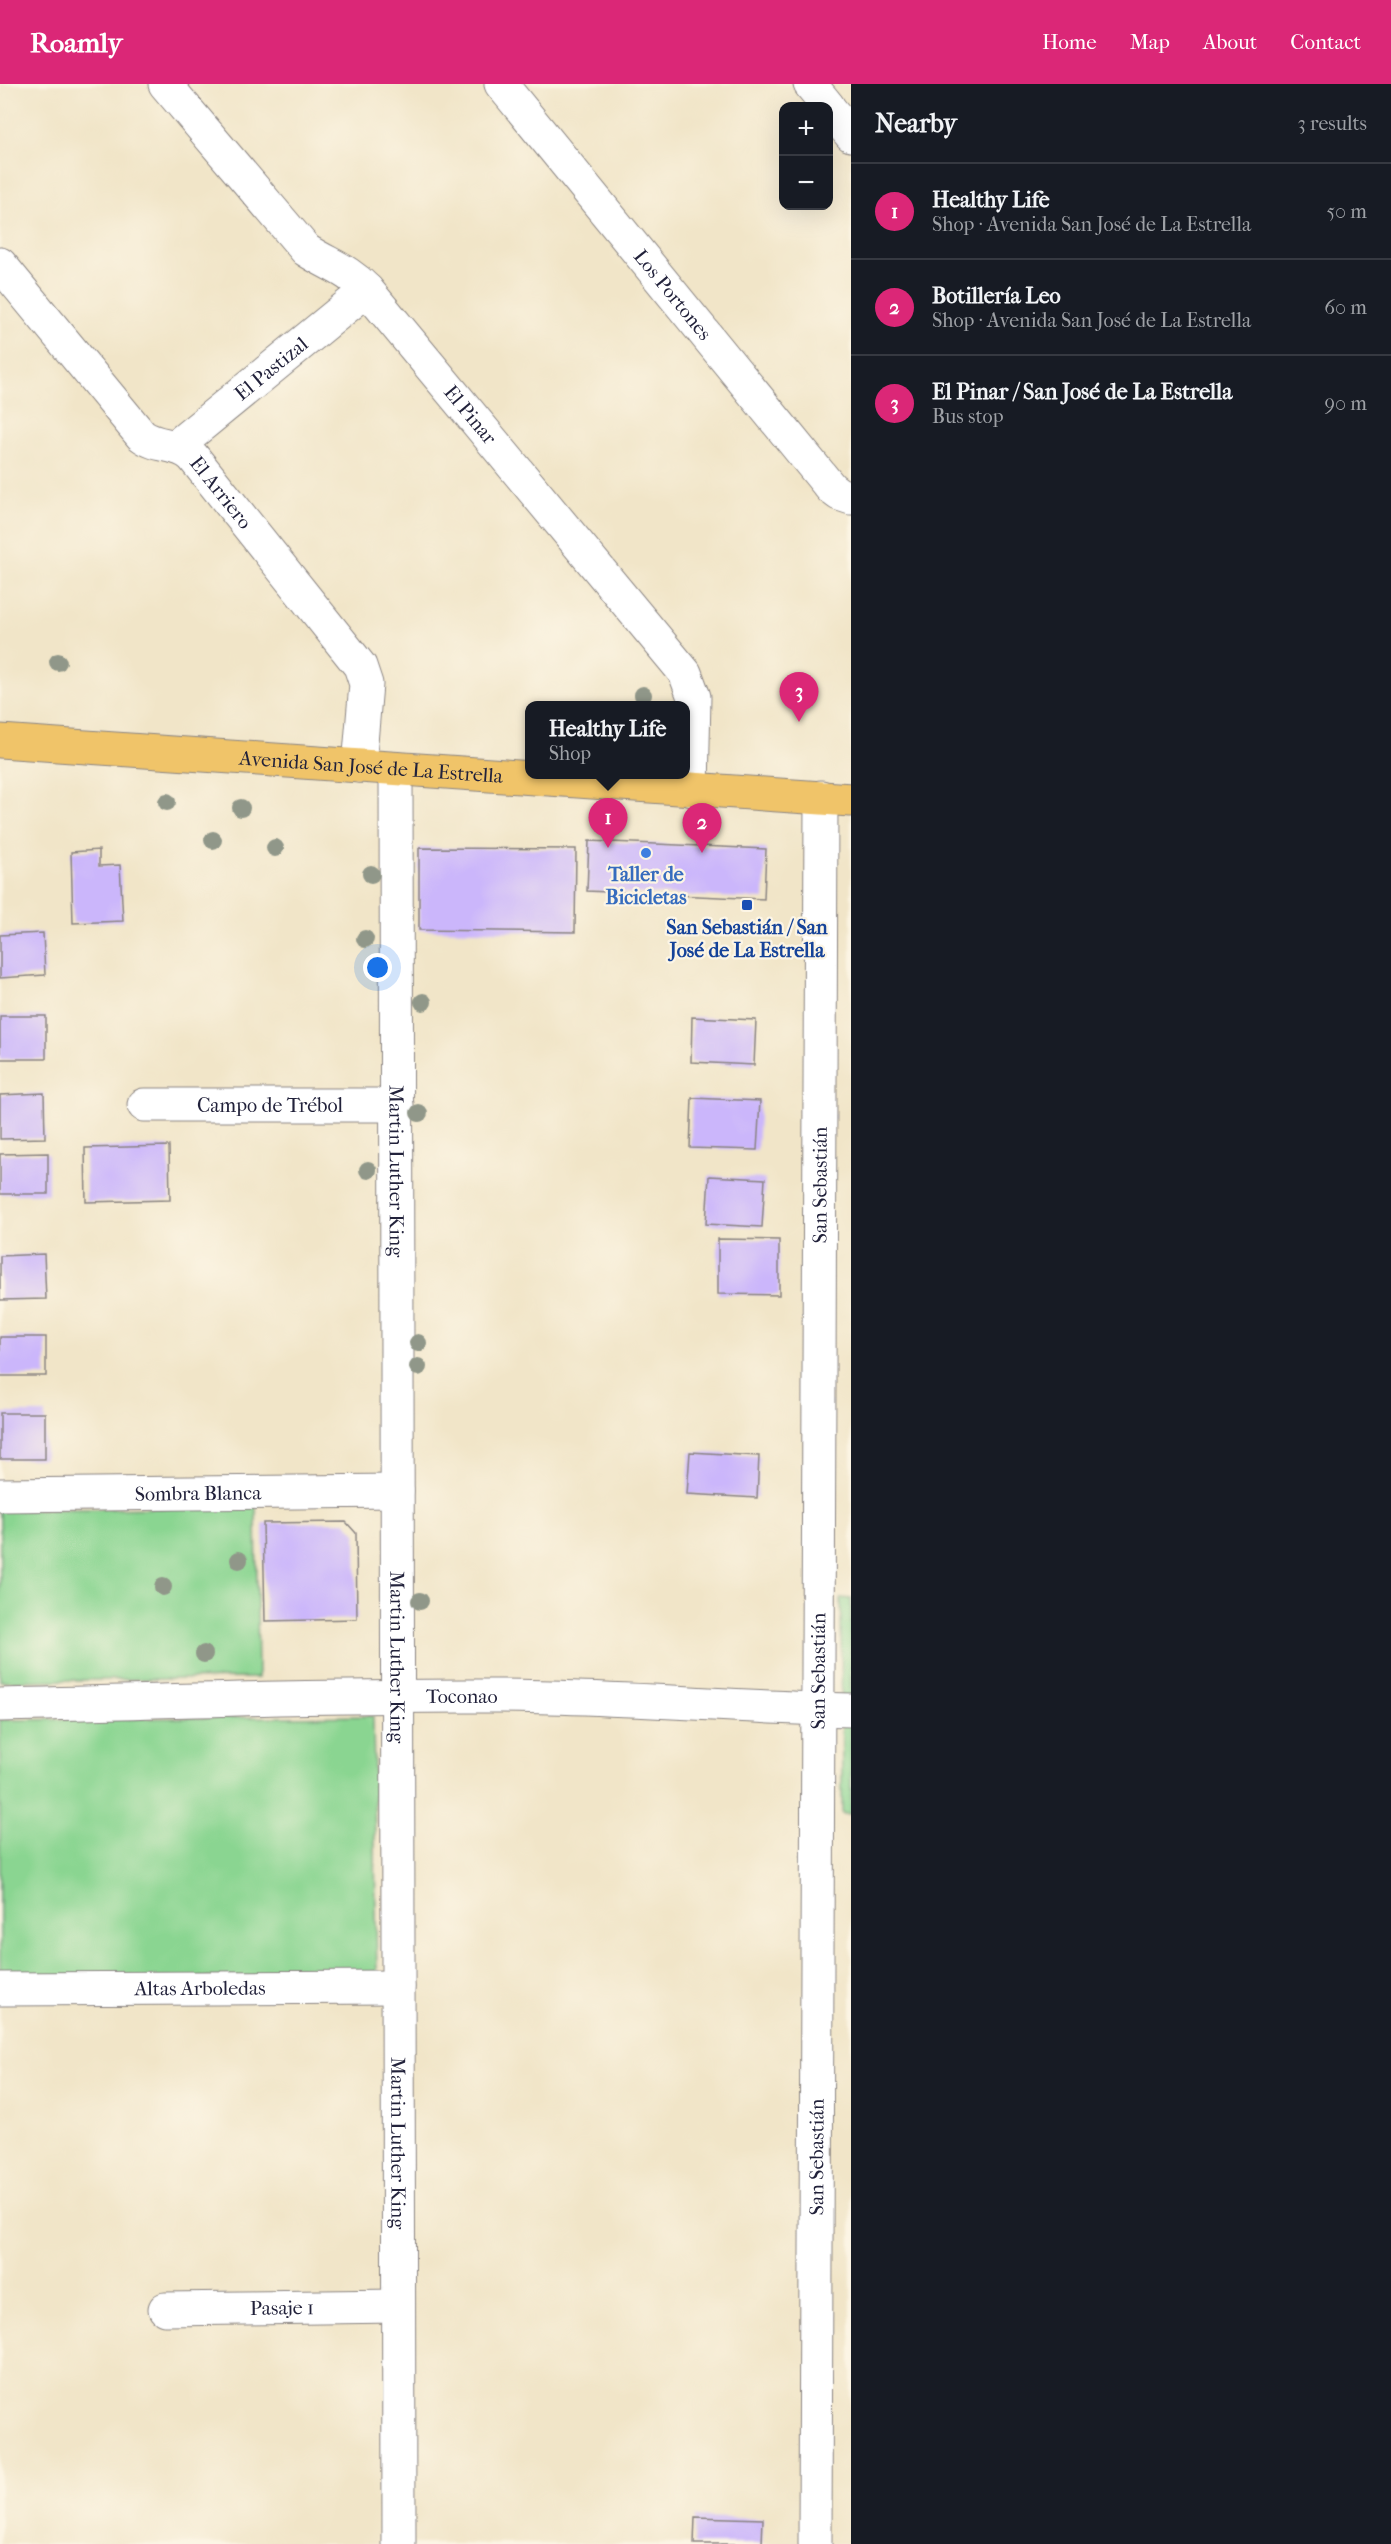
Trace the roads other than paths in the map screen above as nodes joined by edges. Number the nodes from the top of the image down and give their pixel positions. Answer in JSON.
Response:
{"nodes":[{"id":1,"x":165,"y":84,"type":"edge"},
{"id":2,"x":501,"y":84,"type":"edge"},
{"id":3,"x":810,"y":84,"type":"edge"},
{"id":4,"x":824,"y":102,"type":"edge"},
{"id":5,"x":833,"y":113,"type":"edge"},
{"id":6,"x":851,"y":135,"type":"edge"},
{"id":7,"x":0,"y":264,"type":"edge"},
{"id":8,"x":367,"y":290,"type":"junction"},
{"id":9,"x":175,"y":447,"type":"junction"},
{"id":10,"x":851,"y":498,"type":"edge"},
{"id":11,"x":0,"y":741,"type":"edge"},
{"id":12,"x":359,"y":766,"type":"junction"},
{"id":13,"x":396,"y":769,"type":"junction"},
{"id":14,"x":525,"y":778,"type":"edge"},
{"id":15,"x":537,"y":779,"type":"edge"},
{"id":16,"x":692,"y":790,"type":"junction"},
{"id":17,"x":836,"y":798,"type":"edge"},
{"id":18,"x":144,"y":1105,"type":"dead end"},
{"id":19,"x":397,"y":1105,"type":"junction"},
{"id":20,"x":397,"y":1491,"type":"junction"},
{"id":21,"x":0,"y":1495,"type":"edge"},
{"id":22,"x":398,"y":1695,"type":"junction"},
{"id":23,"x":0,"y":1705,"type":"edge"},
{"id":24,"x":818,"y":1709,"type":"junction"},
{"id":25,"x":851,"y":1710,"type":"edge"},
{"id":26,"x":398,"y":1987,"type":"junction"},
{"id":27,"x":0,"y":1989,"type":"edge"},
{"id":28,"x":398,"y":2306,"type":"junction"},
{"id":29,"x":165,"y":2308,"type":"dead end"},
{"id":30,"x":399,"y":2544,"type":"edge"},
{"id":31,"x":815,"y":2544,"type":"edge"}],
"edges":[{"from":1,"to":8,"type":"street","name":"El Pinar"},
{"from":2,"to":10,"type":"street","name":"Los Portones"},
{"from":3,"to":4,"type":"street"},
{"from":5,"to":6,"type":"street"},
{"from":7,"to":9,"type":"street","name":"El Arriero"},
{"from":8,"to":9,"type":"street","name":"El Pastizal"},
{"from":8,"to":16,"type":"street","name":"El Pinar"},
{"from":9,"to":12,"type":"street","name":"El Arriero"},
{"from":11,"to":12,"type":"main road","name":"Avenida San José de La Estrella"},
{"from":12,"to":13,"type":"main road","name":"Avenida San José de La Estrella"},
{"from":13,"to":14,"type":"main road","name":"Avenida San José de La Estrella"},
{"from":13,"to":19,"type":"street","name":"Martin Luther King"},
{"from":15,"to":16,"type":"main road","name":"Avenida San José de La Estrella"},
{"from":16,"to":17,"type":"main road","name":"Avenida San José de La Estrella"},
{"from":17,"to":24,"type":"street","name":"San Sebastián"},
{"from":18,"to":19,"type":"street","name":"Campo de Trébol"},
{"from":19,"to":20,"type":"street","name":"Martin Luther King"},
{"from":20,"to":21,"type":"street","name":"Sombra Blanca"},
{"from":20,"to":22,"type":"street","name":"Martin Luther King"},
{"from":22,"to":23,"type":"street","name":"Toconao"},
{"from":22,"to":24,"type":"street","name":"Toconao"},
{"from":22,"to":26,"type":"street","name":"Martin Luther King"},
{"from":24,"to":25,"type":"street","name":"Toconao"},
{"from":24,"to":31,"type":"street","name":"San Sebastián"},
{"from":26,"to":27,"type":"street","name":"Altas Arboledas"},
{"from":26,"to":28,"type":"street","name":"Martin Luther King"},
{"from":28,"to":29,"type":"street","name":"Pasaje 1"},
{"from":28,"to":30,"type":"street","name":"Martin Luther King"}]}
